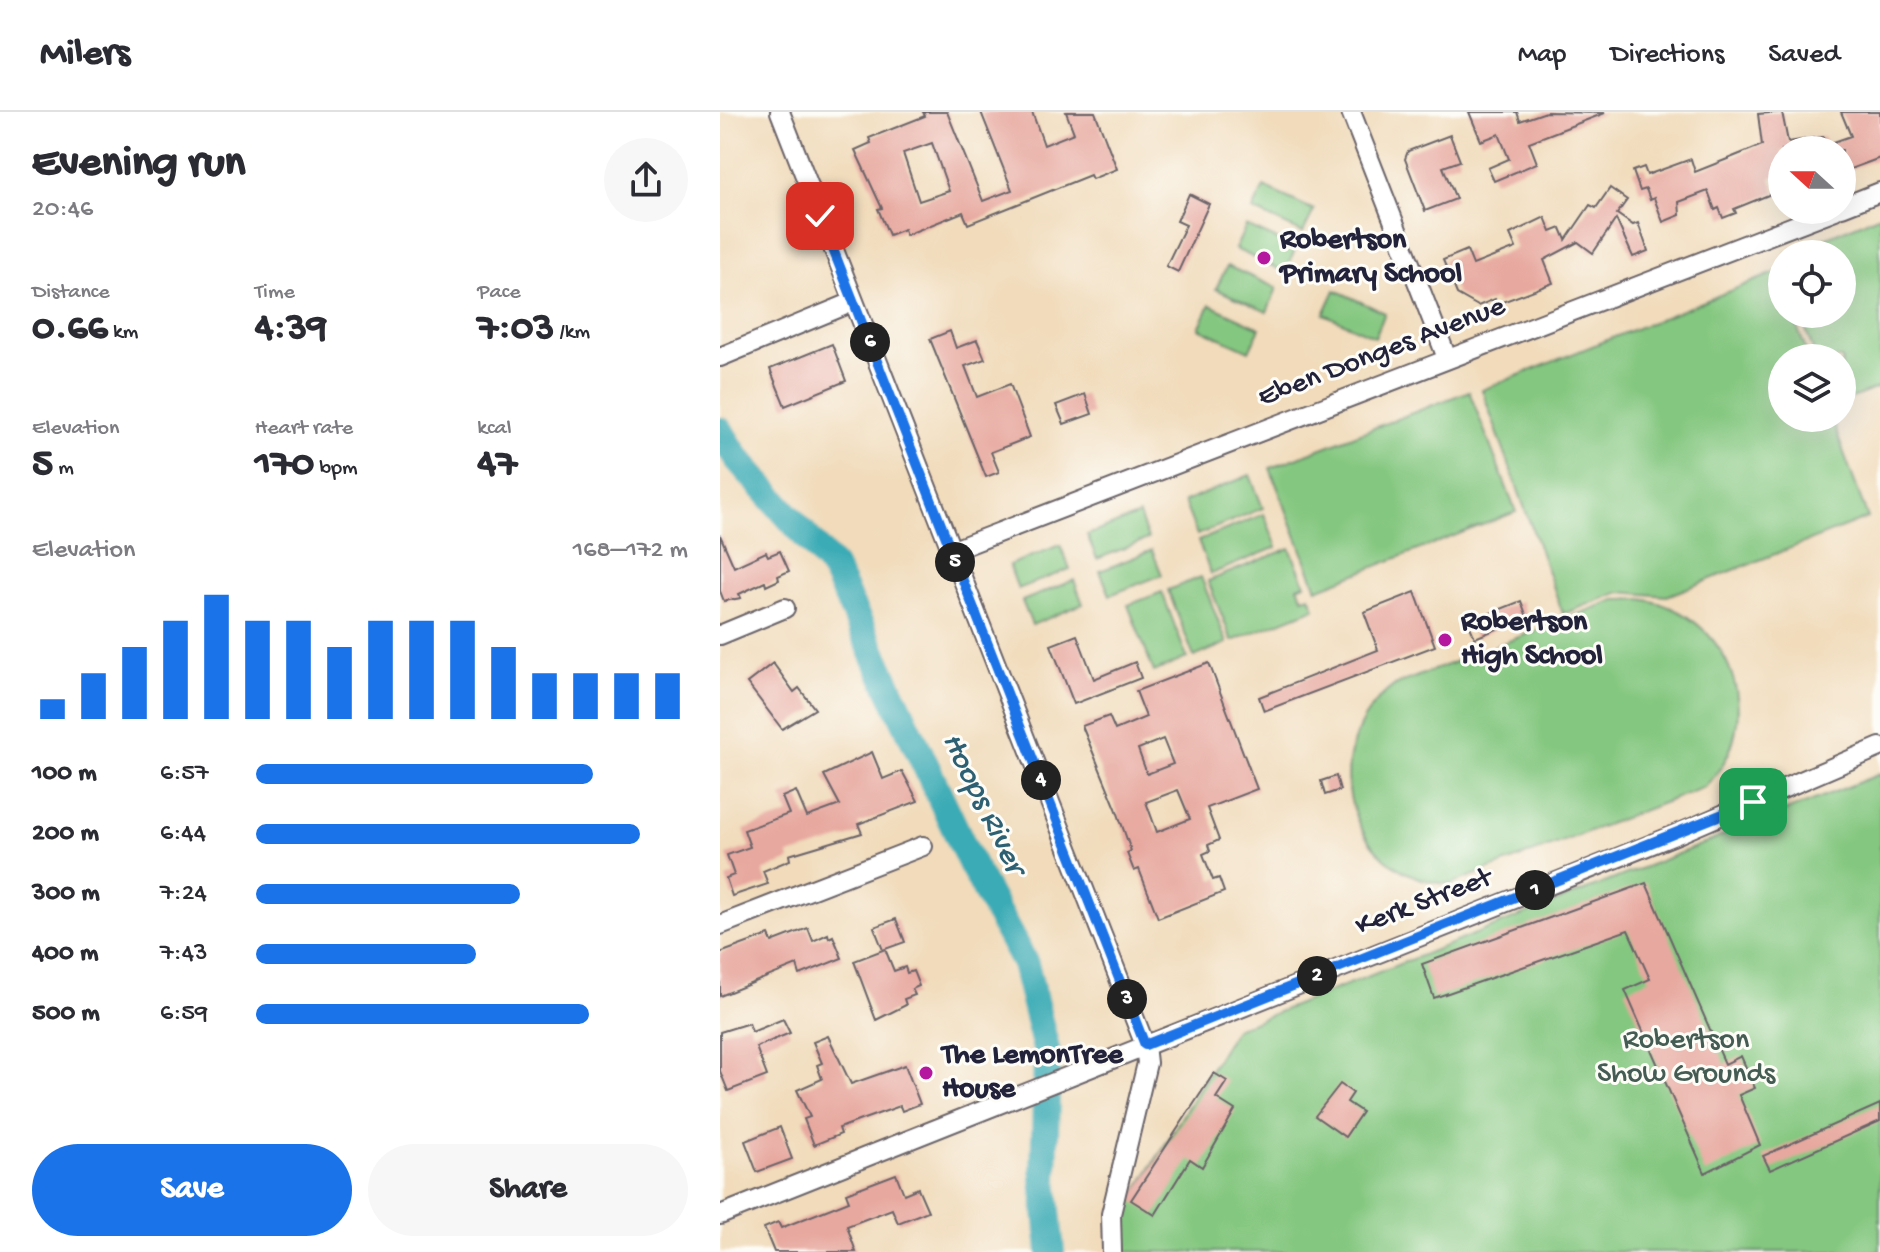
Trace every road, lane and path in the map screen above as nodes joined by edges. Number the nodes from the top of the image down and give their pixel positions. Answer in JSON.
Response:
{"nodes":[{"id":1,"x":780,"y":112,"type":"edge"},
{"id":2,"x":1351,"y":112,"type":"edge"},
{"id":3,"x":1880,"y":192,"type":"edge"},
{"id":4,"x":1856,"y":201,"type":"edge"},
{"id":5,"x":1798,"y":224,"type":"edge"},
{"id":6,"x":853,"y":302,"type":"junction"},
{"id":7,"x":720,"y":357,"type":"edge"},
{"id":8,"x":1447,"y":358,"type":"junction"},
{"id":9,"x":951,"y":551,"type":"junction"},
{"id":10,"x":785,"y":608,"type":"dead end"},
{"id":11,"x":720,"y":635,"type":"edge"},
{"id":12,"x":1880,"y":747,"type":"edge"},
{"id":13,"x":923,"y":846,"type":"dead end"},
{"id":14,"x":720,"y":925,"type":"edge"},
{"id":15,"x":1145,"y":1045,"type":"junction"},
{"id":16,"x":720,"y":1215,"type":"edge"},
{"id":17,"x":1112,"y":1252,"type":"edge"}],
"edges":[{"from":1,"to":6,"type":"street"},
{"from":2,"to":8,"type":"street"},
{"from":3,"to":4,"type":"street"},
{"from":5,"to":8,"type":"street","name":"Eben Donges Avenue"},
{"from":6,"to":7,"type":"street"},
{"from":6,"to":9,"type":"street"},
{"from":8,"to":9,"type":"street","name":"Eben Donges Avenue"},
{"from":9,"to":15,"type":"street"},
{"from":10,"to":11,"type":"street"},
{"from":12,"to":15,"type":"street","name":"Kerk Street"},
{"from":13,"to":14,"type":"street"},
{"from":15,"to":16,"type":"street","name":"Kerk Street"},
{"from":15,"to":17,"type":"street"}]}
